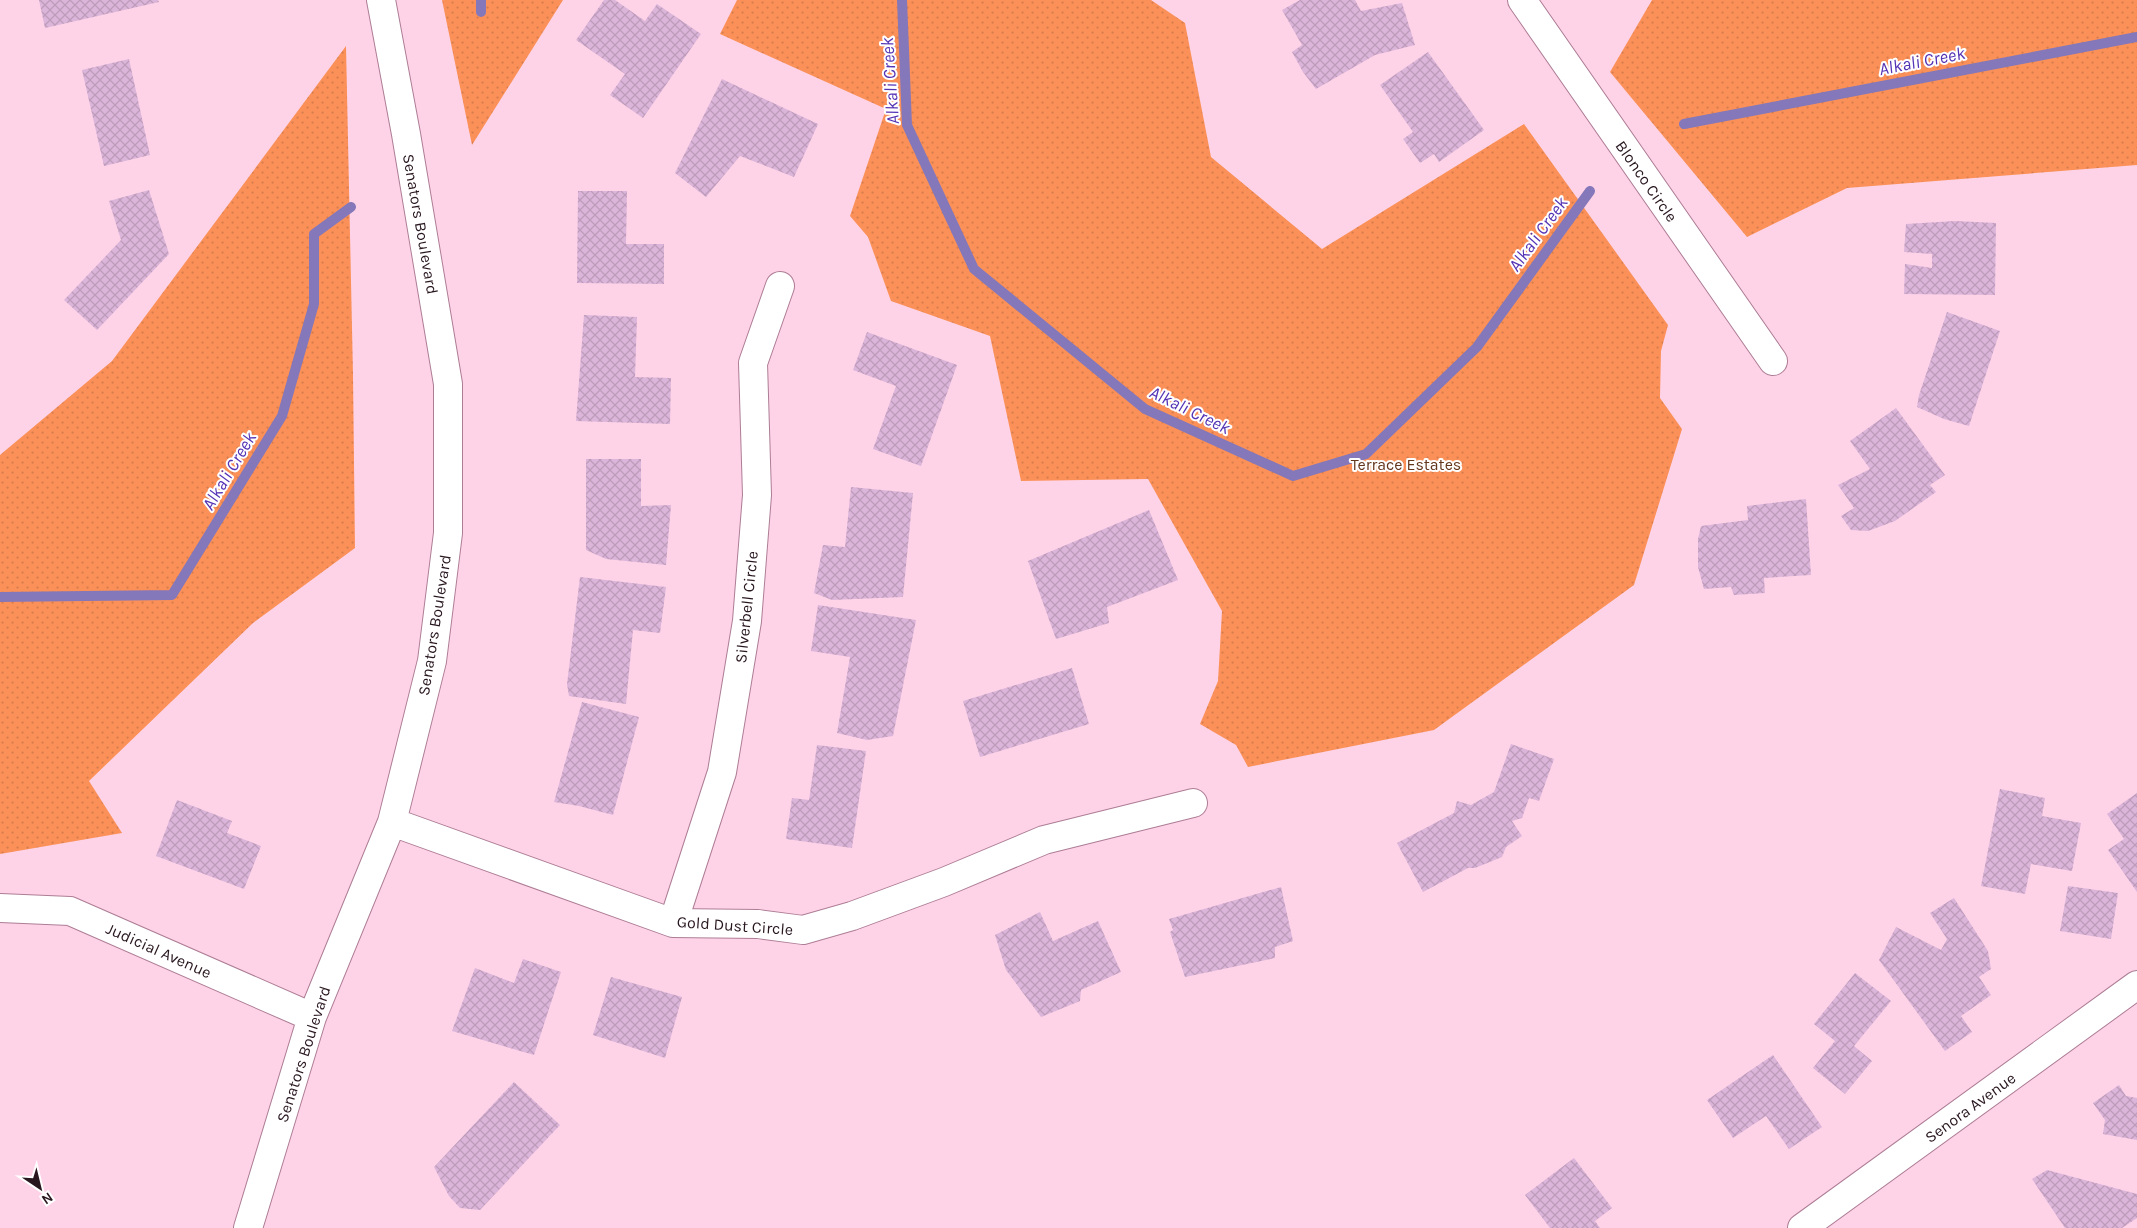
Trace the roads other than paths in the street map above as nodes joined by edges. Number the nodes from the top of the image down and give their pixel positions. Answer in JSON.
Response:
{"nodes":[{"id":1,"x":380,"y":0,"type":"edge"},
{"id":2,"x":1522,"y":0,"type":"edge"},
{"id":3,"x":780,"y":286,"type":"dead end"},
{"id":4,"x":1773,"y":361,"type":"dead end"},
{"id":5,"x":1193,"y":803,"type":"dead end"},
{"id":6,"x":392,"y":822,"type":"junction"},
{"id":7,"x":0,"y":908,"type":"edge"},
{"id":8,"x":673,"y":923,"type":"junction"},
{"id":9,"x":2137,"y":985,"type":"edge"},
{"id":10,"x":312,"y":1017,"type":"junction"},
{"id":11,"x":248,"y":1228,"type":"edge"},
{"id":12,"x":1802,"y":1228,"type":"edge"}],
"edges":[{"from":1,"to":6,"type":"street","name":"Senators Boulevard"},
{"from":2,"to":4,"type":"street","name":"Blonco Circle"},
{"from":3,"to":8,"type":"street","name":"Silverbell Circle"},
{"from":5,"to":8,"type":"street","name":"Gold Dust Circle"},
{"from":6,"to":8,"type":"street","name":"Gold Dust Circle"},
{"from":6,"to":10,"type":"street","name":"Senators Boulevard"},
{"from":7,"to":10,"type":"street","name":"Judicial Avenue"},
{"from":9,"to":12,"type":"street","name":"Senora Avenue"},
{"from":10,"to":11,"type":"street","name":"Senators Boulevard"}]}
